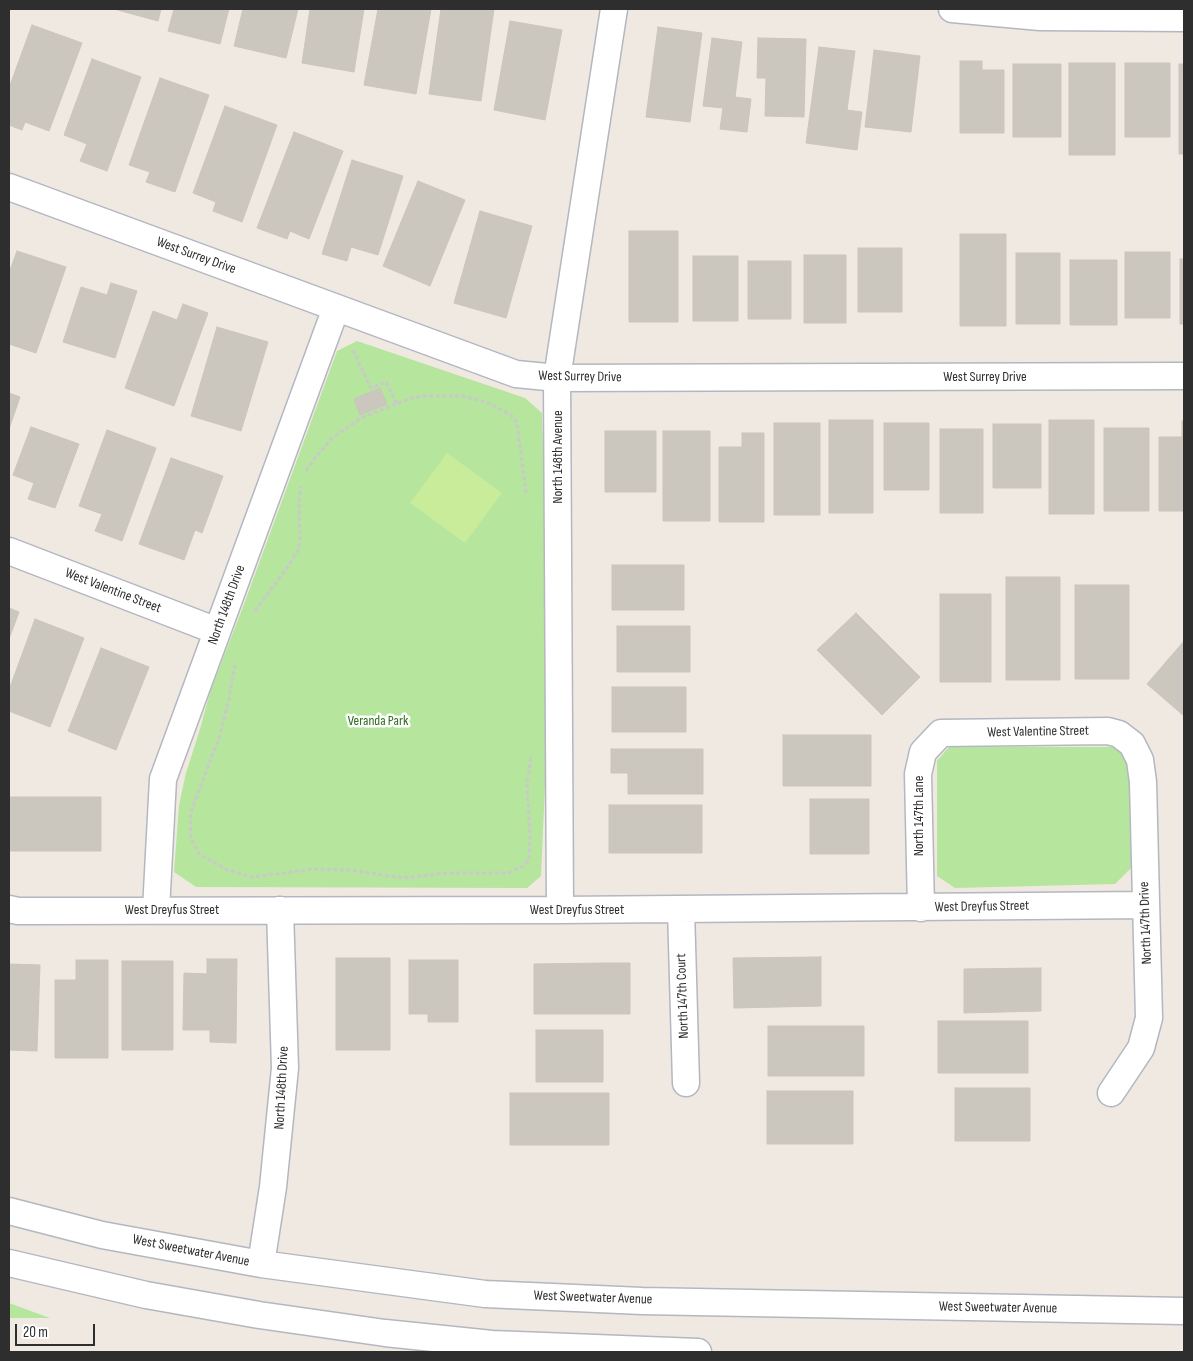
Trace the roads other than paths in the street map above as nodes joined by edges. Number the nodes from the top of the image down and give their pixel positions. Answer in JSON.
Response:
{"nodes":[{"id":1,"x":614,"y":9,"type":"edge"},
{"id":2,"x":952,"y":9,"type":"edge"},
{"id":3,"x":1184,"y":18,"type":"edge"},
{"id":4,"x":9,"y":187,"type":"edge"},
{"id":5,"x":336,"y":308,"type":"junction"},
{"id":6,"x":1184,"y":376,"type":"edge"},
{"id":7,"x":557,"y":378,"type":"junction"},
{"id":8,"x":9,"y":551,"type":"edge"},
{"id":9,"x":218,"y":631,"type":"junction"},
{"id":10,"x":941,"y":733,"type":"joint"},
{"id":11,"x":1132,"y":744,"type":"joint"},
{"id":12,"x":1146,"y":905,"type":"junction"},
{"id":13,"x":921,"y":908,"type":"junction"},
{"id":14,"x":9,"y":909,"type":"edge"},
{"id":15,"x":681,"y":909,"type":"junction"},
{"id":16,"x":156,"y":910,"type":"junction"},
{"id":17,"x":280,"y":910,"type":"junction"},
{"id":18,"x":560,"y":910,"type":"junction"},
{"id":19,"x":686,"y":1083,"type":"dead end"},
{"id":20,"x":1111,"y":1093,"type":"dead end"},
{"id":21,"x":9,"y":1210,"type":"edge"},
{"id":22,"x":9,"y":1263,"type":"edge"},
{"id":23,"x":261,"y":1264,"type":"junction"},
{"id":24,"x":1184,"y":1311,"type":"edge"},
{"id":25,"x":698,"y":1352,"type":"edge"}],
"edges":[{"from":1,"to":7,"type":"street","name":"North 148th Avenue"},
{"from":2,"to":3,"type":"street"},
{"from":4,"to":5,"type":"street","name":"West Surrey Drive"},
{"from":5,"to":7,"type":"street","name":"West Surrey Drive"},
{"from":5,"to":9,"type":"street","name":"North 148th Drive"},
{"from":6,"to":7,"type":"street","name":"West Surrey Drive"},
{"from":7,"to":18,"type":"street","name":"North 148th Avenue"},
{"from":8,"to":9,"type":"street","name":"West Valentine Street"},
{"from":9,"to":16,"type":"street","name":"North 148th Drive"},
{"from":10,"to":11,"type":"street","name":"West Valentine Street"},
{"from":10,"to":13,"type":"street","name":"North 147th Lane"},
{"from":11,"to":12,"type":"street","name":"North 147th Drive"},
{"from":12,"to":13,"type":"street","name":"West Dreyfus Street"},
{"from":12,"to":20,"type":"street","name":"North 147th Drive"},
{"from":13,"to":15,"type":"street","name":"West Dreyfus Street"},
{"from":14,"to":16,"type":"street","name":"West Dreyfus Street"},
{"from":15,"to":18,"type":"street","name":"West Dreyfus Street"},
{"from":15,"to":19,"type":"street","name":"North 147th Court"},
{"from":16,"to":17,"type":"street","name":"West Dreyfus Street"},
{"from":17,"to":18,"type":"street","name":"West Dreyfus Street"},
{"from":17,"to":23,"type":"street","name":"North 148th Drive"},
{"from":21,"to":23,"type":"street","name":"West Sweetwater Avenue"},
{"from":22,"to":25,"type":"street"},
{"from":23,"to":24,"type":"street","name":"West Sweetwater Avenue"}]}
